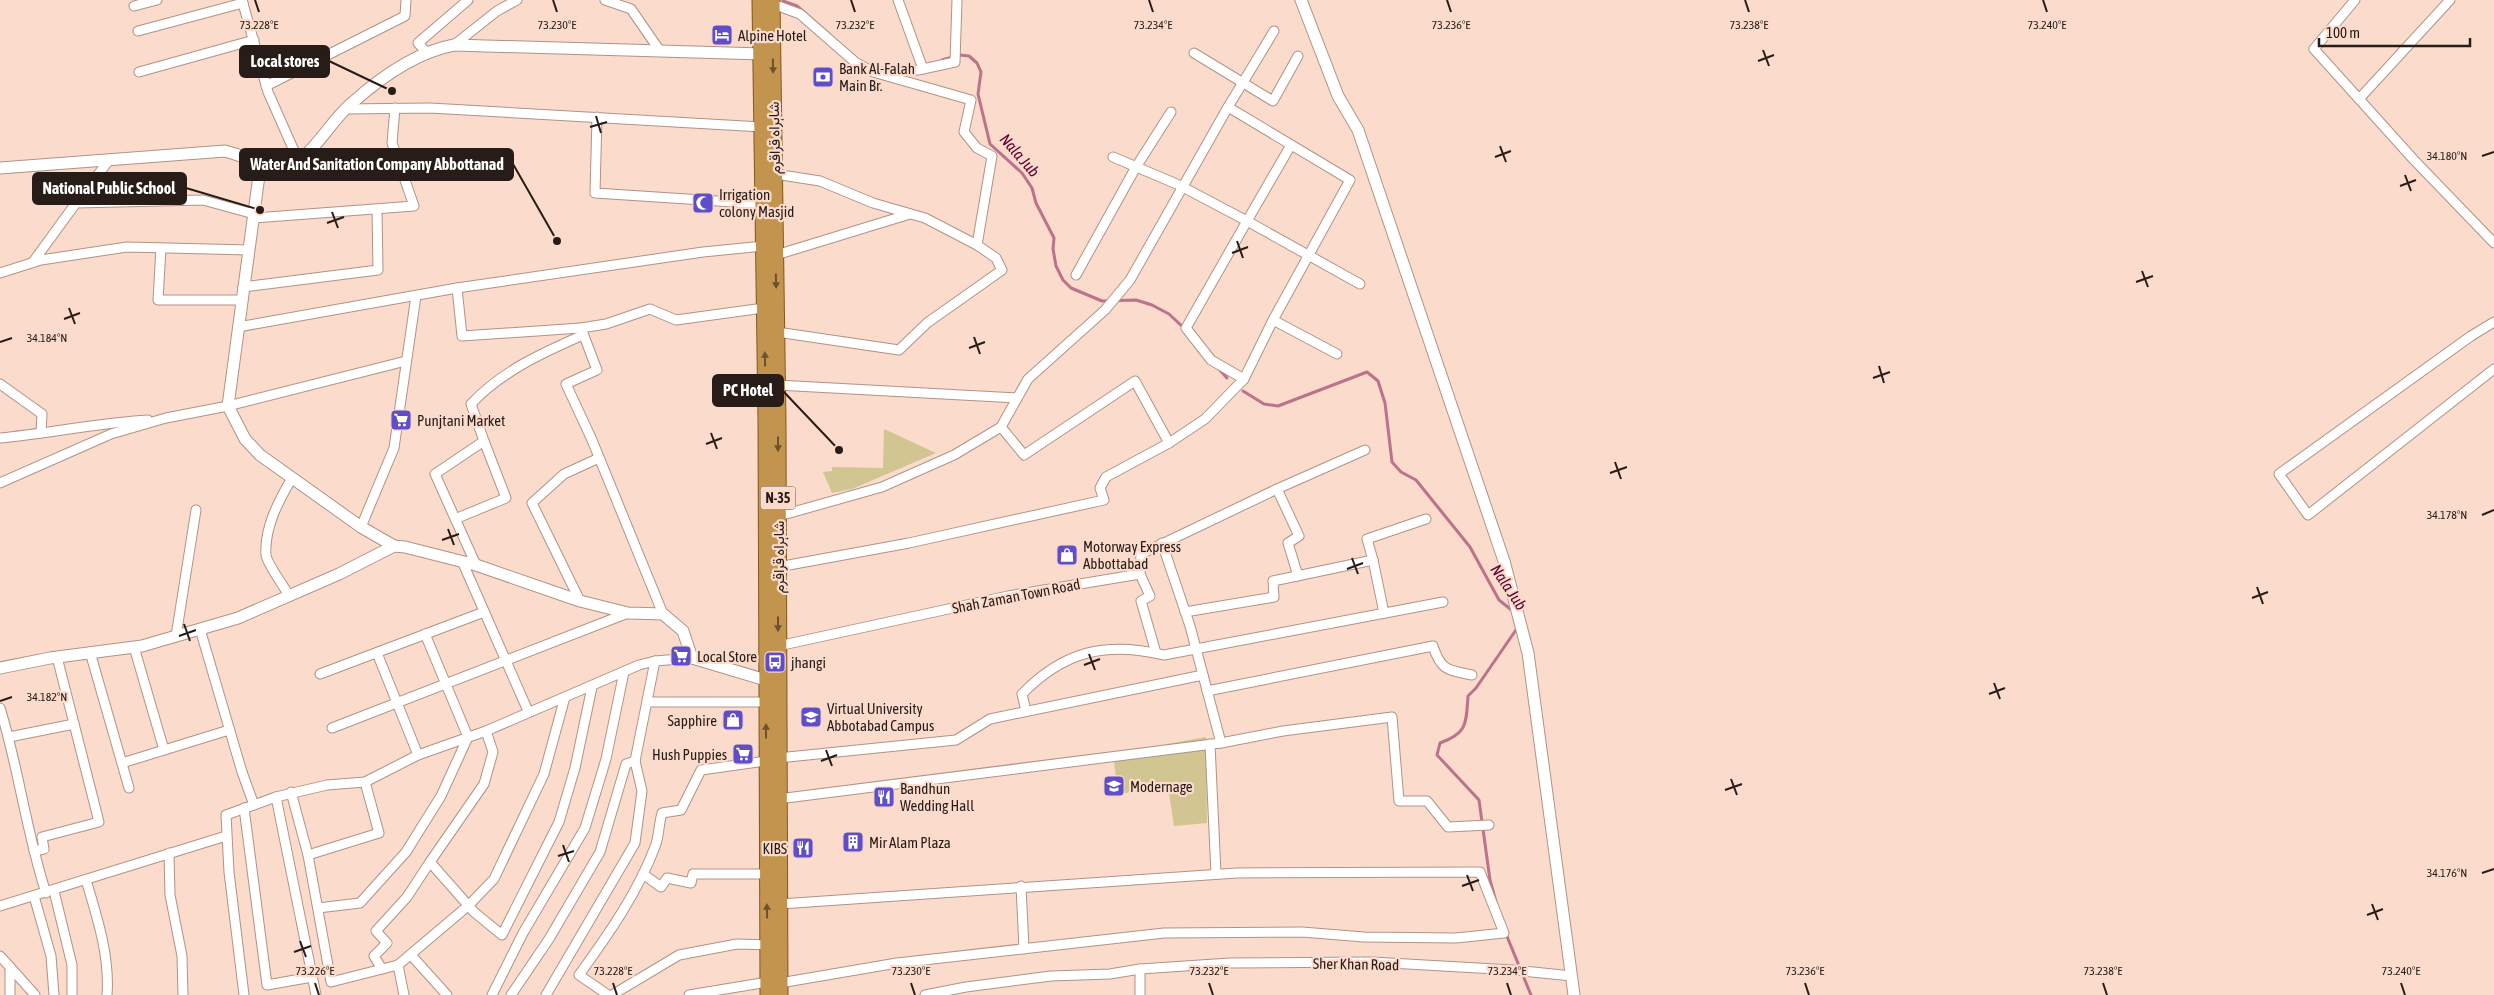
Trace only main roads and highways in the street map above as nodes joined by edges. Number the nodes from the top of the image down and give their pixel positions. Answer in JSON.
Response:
{"nodes":[{"id":1,"x":768,"y":1,"type":"edge"},
{"id":2,"x":770,"y":250,"type":"junction"},
{"id":3,"x":772,"y":760,"type":"junction"},
{"id":4,"x":772,"y":778,"type":"junction"},
{"id":5,"x":774,"y":989,"type":"edge"}],
"edges":[{"from":1,"to":2,"type":"highway","name":"شاہراہ قراقرم","number":"N-35","one_way":true},
{"from":1,"to":2,"type":"highway","name":"شاہراہ قراقرم","number":"N-35"},
{"from":2,"to":3,"type":"highway","name":"شاہراہ قراقرم","number":"N-35","one_way":true},
{"from":3,"to":2,"type":"highway","name":"شاہراہ قراقرم","number":"N-35","one_way":true},
{"from":3,"to":4,"type":"highway","name":"شاہراہ قراقرم","number":"N-35"},
{"from":5,"to":4,"type":"highway","name":"شاہراہ قراقرم","number":"N-35","one_way":true},
{"from":4,"to":5,"type":"highway","name":"شاہراہ قراقرم","number":"N-35"}]}
